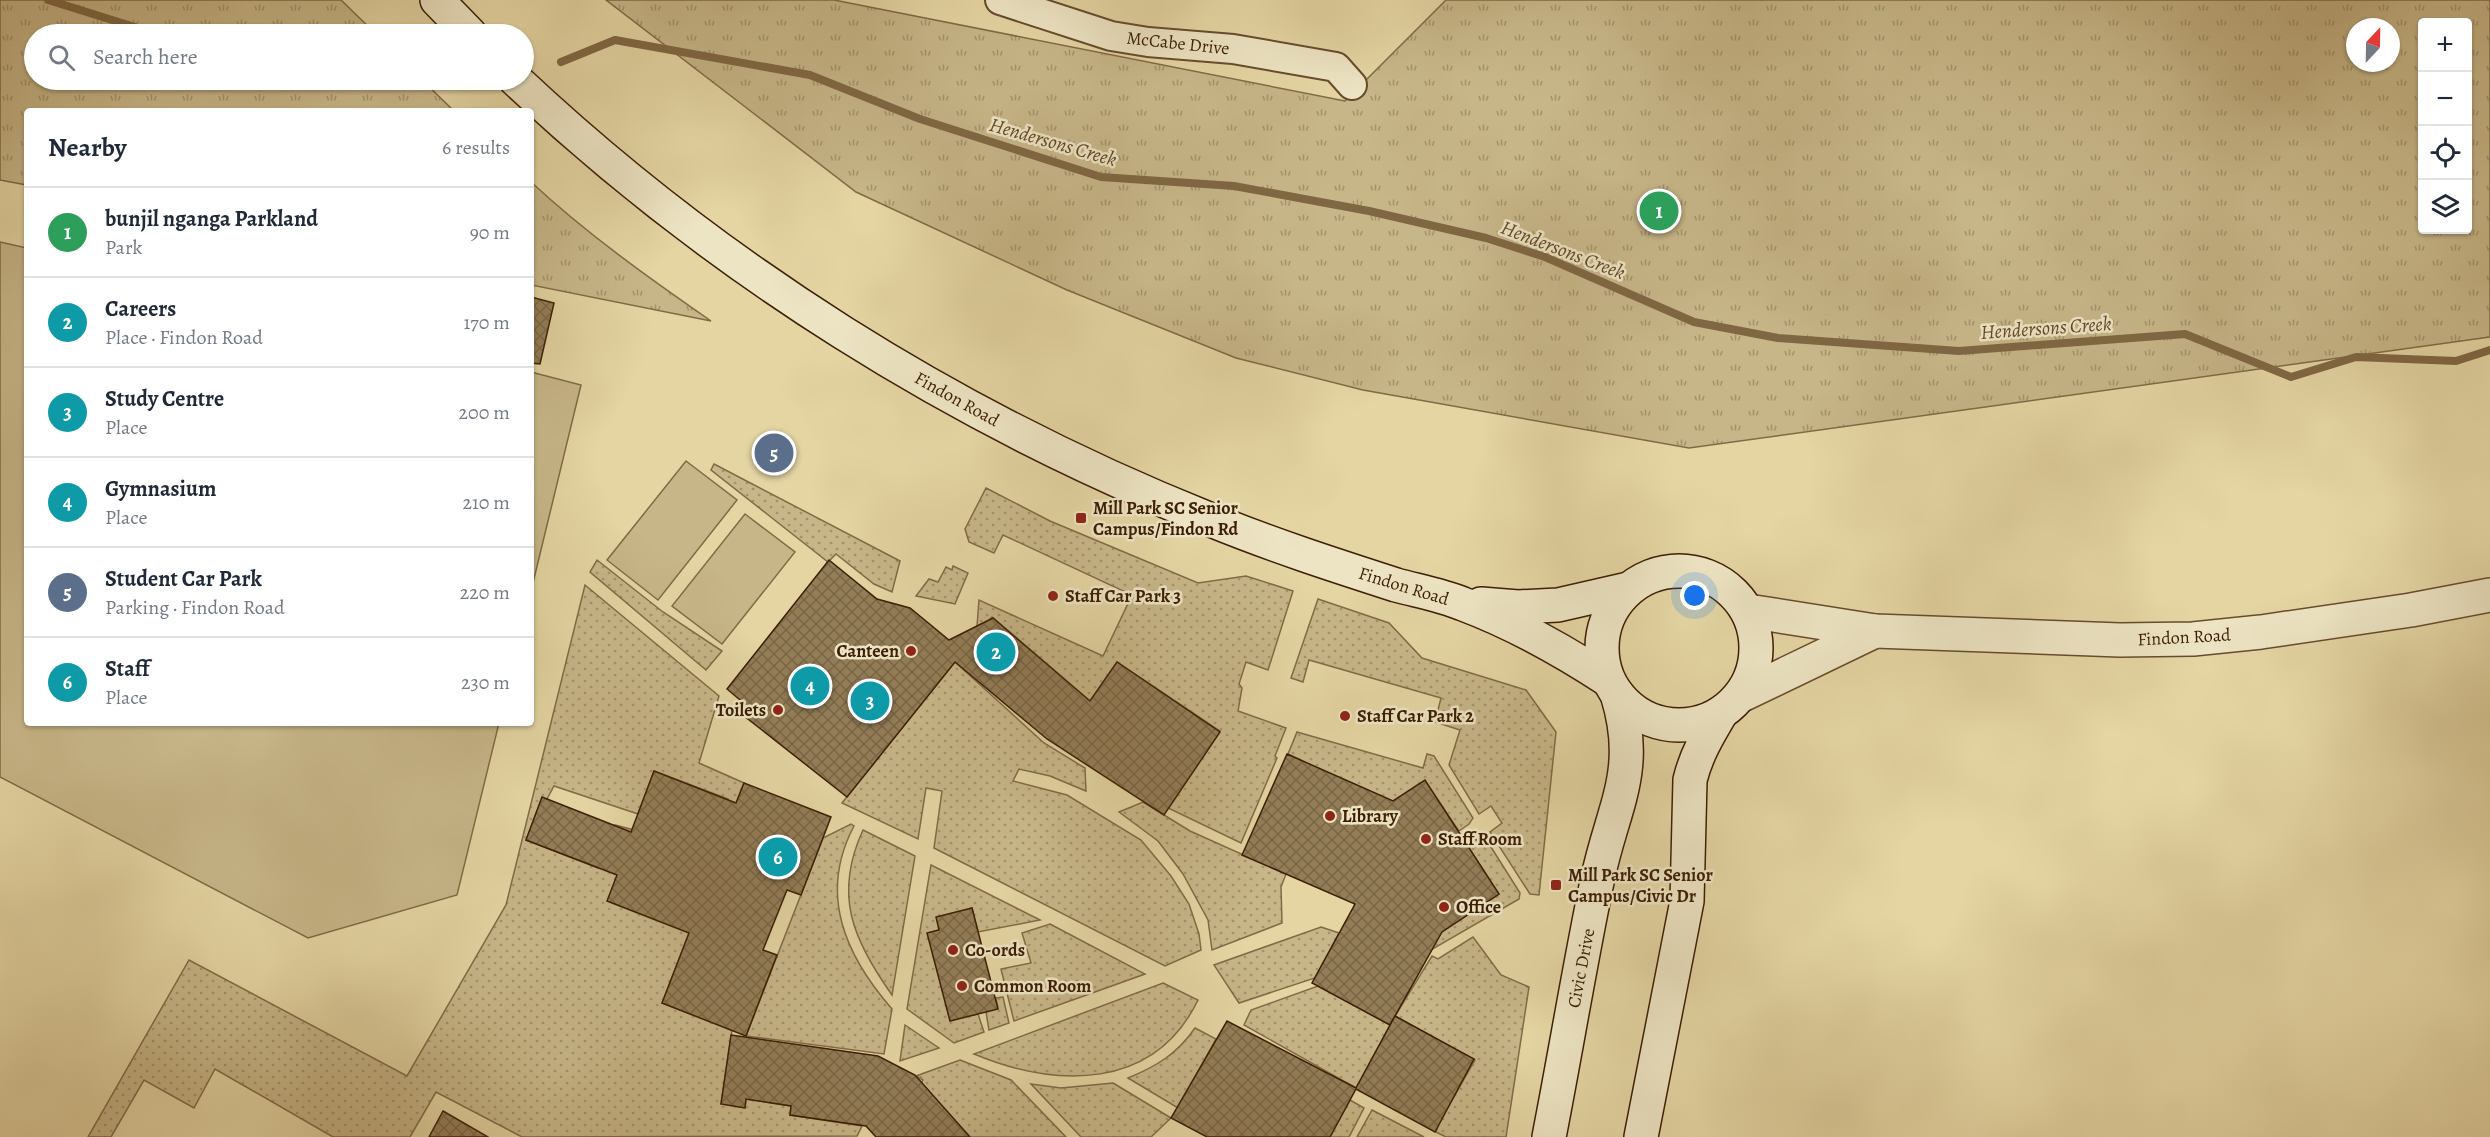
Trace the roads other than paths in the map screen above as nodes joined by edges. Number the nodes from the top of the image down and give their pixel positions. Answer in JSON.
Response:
{"nodes":[{"id":1,"x":437,"y":0,"type":"edge"},
{"id":2,"x":1000,"y":0,"type":"edge"},
{"id":3,"x":460,"y":24,"type":"edge"},
{"id":4,"x":1352,"y":86,"type":"dead end"},
{"id":5,"x":528,"y":90,"type":"edge"},
{"id":6,"x":1628,"y":589,"type":"junction"},
{"id":7,"x":2490,"y":594,"type":"edge"},
{"id":8,"x":1461,"y":603,"type":"junction"},
{"id":9,"x":1748,"y":611,"type":"junction"},
{"id":10,"x":1875,"y":631,"type":"junction"},
{"id":11,"x":1612,"y":687,"type":"junction"},
{"id":12,"x":1732,"y":704,"type":"junction"},
{"id":13,"x":1548,"y":1137,"type":"edge"},
{"id":14,"x":1641,"y":1137,"type":"edge"}],
"edges":[{"from":1,"to":3,"type":"main road"},
{"from":2,"to":4,"type":"street","name":"McCabe Drive"},
{"from":5,"to":8,"type":"main road","name":"Findon Road"},
{"from":6,"to":8,"type":"main road","name":"Findon Road"},
{"from":6,"to":9,"type":"main road"},
{"from":6,"to":11,"type":"main road"},
{"from":7,"to":10,"type":"main road","name":"Findon Road"},
{"from":8,"to":11,"type":"main road","name":"Findon Road"},
{"from":9,"to":10,"type":"main road","name":"Findon Road"},
{"from":9,"to":12,"type":"main road"},
{"from":10,"to":12,"type":"main road","name":"Findon Road"},
{"from":11,"to":12,"type":"main road"},
{"from":11,"to":13,"type":"main road","name":"Civic Drive"},
{"from":12,"to":14,"type":"main road"}]}
